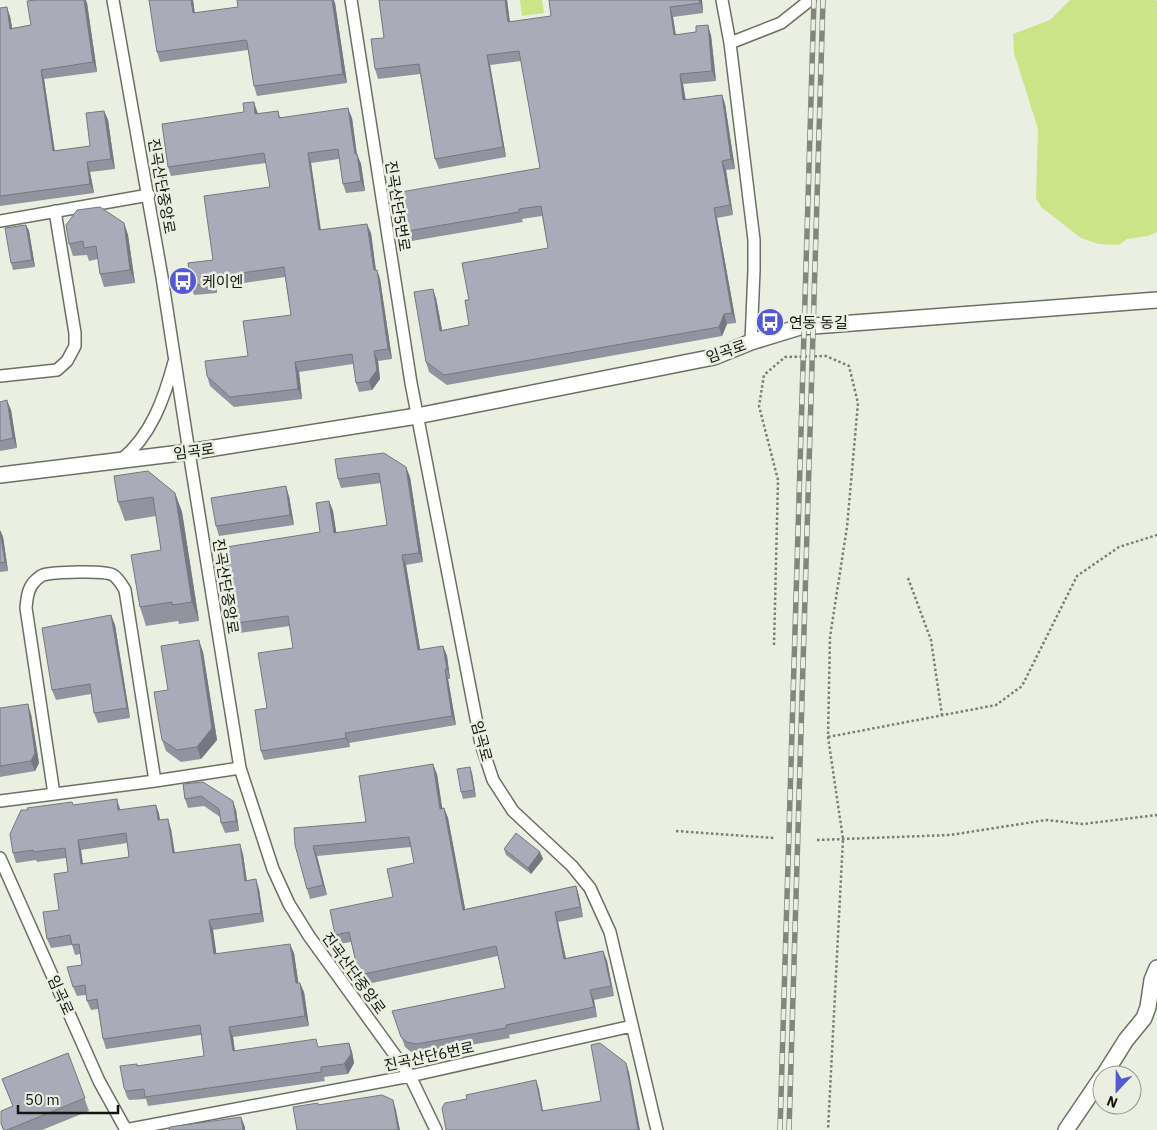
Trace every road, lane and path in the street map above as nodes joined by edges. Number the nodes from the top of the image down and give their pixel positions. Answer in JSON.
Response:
{"nodes":[{"id":1,"x":113,"y":0,"type":"edge"},
{"id":2,"x":351,"y":0,"type":"edge"},
{"id":3,"x":722,"y":0,"type":"edge"},
{"id":4,"x":810,"y":0,"type":"edge"},
{"id":5,"x":730,"y":42,"type":"junction"},
{"id":6,"x":149,"y":195,"type":"junction"},
{"id":7,"x":55,"y":211,"type":"junction"},
{"id":8,"x":0,"y":221,"type":"edge"},
{"id":9,"x":1157,"y":300,"type":"edge"},
{"id":10,"x":751,"y":342,"type":"junction"},
{"id":11,"x":175,"y":355,"type":"junction"},
{"id":12,"x":0,"y":376,"type":"edge"},
{"id":13,"x":417,"y":416,"type":"junction"},
{"id":14,"x":188,"y":452,"type":"junction"},
{"id":15,"x":120,"y":461,"type":"junction"},
{"id":16,"x":0,"y":475,"type":"edge"},
{"id":17,"x":1157,"y":535,"type":"edge"},
{"id":18,"x":908,"y":578,"type":"dead end"},
{"id":19,"x":774,"y":644,"type":"dead end"},
{"id":20,"x":942,"y":715,"type":"junction"},
{"id":21,"x":828,"y":737,"type":"junction"},
{"id":22,"x":240,"y":768,"type":"junction"},
{"id":23,"x":155,"y":781,"type":"junction"},
{"id":24,"x":54,"y":794,"type":"junction"},
{"id":25,"x":0,"y":801,"type":"edge"},
{"id":26,"x":1157,"y":815,"type":"edge"},
{"id":27,"x":676,"y":830,"type":"dead end"},
{"id":28,"x":774,"y":838,"type":"dead end"},
{"id":29,"x":843,"y":839,"type":"junction"},
{"id":30,"x":817,"y":840,"type":"dead end"},
{"id":31,"x":0,"y":858,"type":"edge"},
{"id":32,"x":1157,"y":968,"type":"edge"},
{"id":33,"x":632,"y":1026,"type":"junction"},
{"id":34,"x":1110,"y":1065,"type":"edge"},
{"id":35,"x":410,"y":1076,"type":"junction"},
{"id":36,"x":1092,"y":1093,"type":"edge"},
{"id":37,"x":1069,"y":1129,"type":"edge"},
{"id":38,"x":126,"y":1130,"type":"edge"},
{"id":39,"x":436,"y":1130,"type":"edge"},
{"id":40,"x":658,"y":1130,"type":"edge"},
{"id":41,"x":828,"y":1130,"type":"edge"}],
"edges":[{"from":1,"to":6,"type":"street","name":"진곡산단중앙로"},
{"from":2,"to":13,"type":"street","name":"진곡산단5번로"},
{"from":3,"to":5,"type":"street"},
{"from":4,"to":5,"type":"street"},
{"from":5,"to":10,"type":"street"},
{"from":6,"to":7,"type":"street"},
{"from":6,"to":11,"type":"street","name":"진곡산단중앙로"},
{"from":7,"to":8,"type":"street"},
{"from":7,"to":12,"type":"street"},
{"from":9,"to":10,"type":"main road","name":"임곡로"},
{"from":10,"to":13,"type":"main road","name":"임곡로"},
{"from":11,"to":14,"type":"street","name":"진곡산단중앙로"},
{"from":11,"to":15,"type":"street"},
{"from":13,"to":14,"type":"main road","name":"임곡로"},
{"from":13,"to":33,"type":"street","name":"임곡로"},
{"from":14,"to":15,"type":"main road","name":"임곡로"},
{"from":14,"to":22,"type":"street","name":"진곡산단중앙로"},
{"from":15,"to":16,"type":"main road","name":"임곡로"},
{"from":17,"to":20,"type":"path"},
{"from":18,"to":20,"type":"path"},
{"from":19,"to":21,"type":"path"},
{"from":20,"to":21,"type":"path"},
{"from":21,"to":29,"type":"path"},
{"from":22,"to":23,"type":"street"},
{"from":22,"to":35,"type":"street","name":"진곡산단중앙로"},
{"from":23,"to":24,"type":"street"},
{"from":23,"to":24,"type":"street"},
{"from":24,"to":25,"type":"street"},
{"from":26,"to":29,"type":"path"},
{"from":27,"to":28,"type":"path"},
{"from":29,"to":30,"type":"path"},
{"from":29,"to":41,"type":"path"},
{"from":31,"to":38,"type":"street","name":"임곡로"},
{"from":32,"to":34,"type":"main road"},
{"from":33,"to":35,"type":"street","name":"진곡산단6번로"},
{"from":33,"to":40,"type":"street"},
{"from":35,"to":38,"type":"street","name":"진곡산단6번로"},
{"from":35,"to":39,"type":"street","name":"진곡산단중앙로"},
{"from":36,"to":37,"type":"main road"}]}
